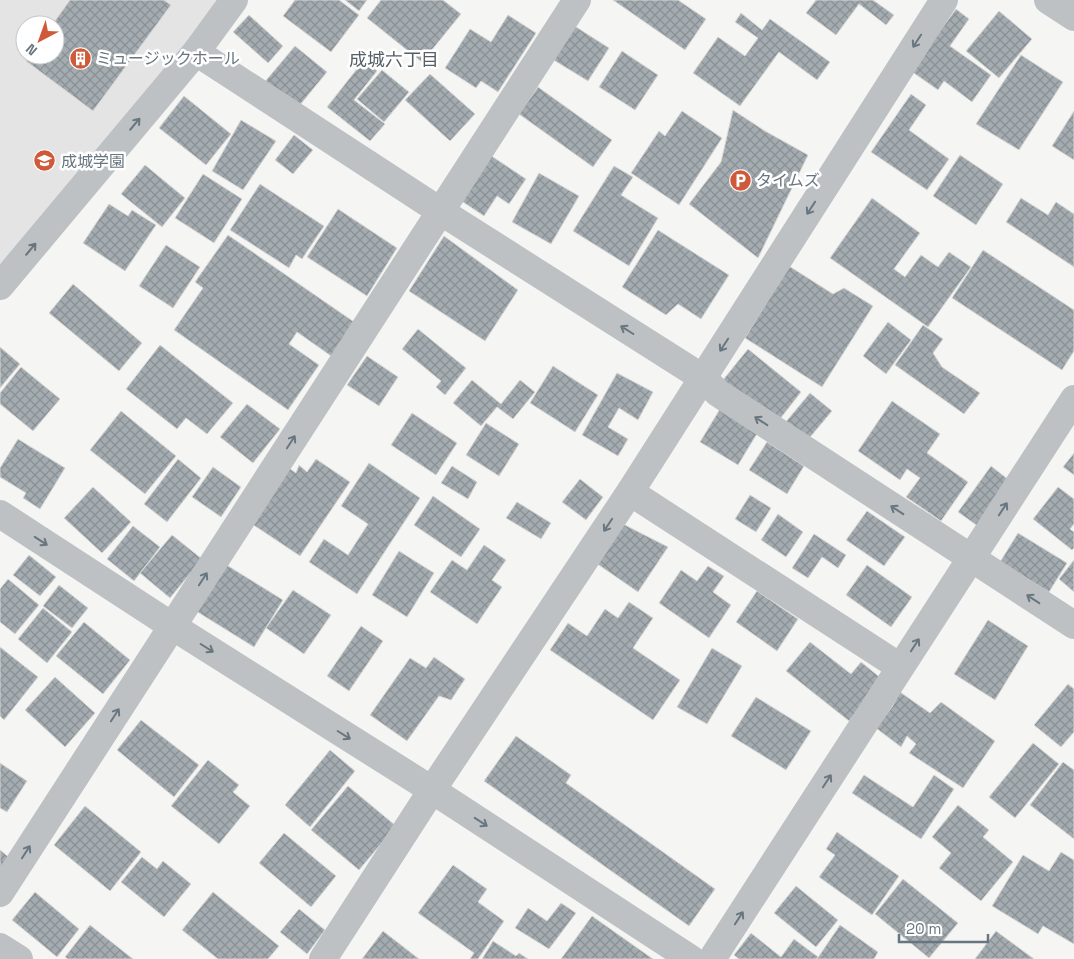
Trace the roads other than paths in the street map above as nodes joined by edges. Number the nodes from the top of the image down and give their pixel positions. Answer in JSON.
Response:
{"nodes":[{"id":1,"x":234,"y":0,"type":"edge"},
{"id":2,"x":576,"y":0,"type":"edge"},
{"id":3,"x":944,"y":0,"type":"edge"},
{"id":4,"x":1048,"y":0,"type":"edge"},
{"id":5,"x":1074,"y":17,"type":"edge"},
{"id":6,"x":196,"y":52,"type":"junction"},
{"id":7,"x":440,"y":211,"type":"junction"},
{"id":8,"x":0,"y":286,"type":"edge"},
{"id":9,"x":703,"y":378,"type":"junction"},
{"id":10,"x":1074,"y":398,"type":"edge"},
{"id":11,"x":630,"y":492,"type":"junction"},
{"id":12,"x":0,"y":514,"type":"edge"},
{"id":13,"x":971,"y":559,"type":"junction"},
{"id":14,"x":1074,"y":625,"type":"edge"},
{"id":15,"x":172,"y":626,"type":"junction"},
{"id":16,"x":900,"y":667,"type":"junction"},
{"id":17,"x":432,"y":790,"type":"junction"},
{"id":18,"x":0,"y":893,"type":"edge"},
{"id":19,"x":0,"y":947,"type":"edge"},
{"id":20,"x":19,"y":959,"type":"edge"},
{"id":21,"x":323,"y":959,"type":"edge"},
{"id":22,"x":691,"y":959,"type":"edge"},
{"id":23,"x":712,"y":959,"type":"edge"}],
"edges":[{"from":1,"to":6,"type":"street"},
{"from":2,"to":7,"type":"street"},
{"from":3,"to":9,"type":"street","one_way":true},
{"from":4,"to":5,"type":"street"},
{"from":6,"to":7,"type":"street"},
{"from":8,"to":6,"type":"street","one_way":true},
{"from":9,"to":7,"type":"street","one_way":true},
{"from":15,"to":7,"type":"street","one_way":true},
{"from":9,"to":11,"type":"street"},
{"from":13,"to":9,"type":"street","one_way":true},
{"from":13,"to":10,"type":"street","one_way":true},
{"from":11,"to":16,"type":"street"},
{"from":11,"to":17,"type":"street","one_way":true},
{"from":12,"to":15,"type":"street","one_way":true},
{"from":14,"to":13,"type":"street","one_way":true},
{"from":16,"to":13,"type":"street","one_way":true},
{"from":15,"to":17,"type":"street","one_way":true},
{"from":18,"to":15,"type":"street","one_way":true},
{"from":23,"to":16,"type":"street","one_way":true},
{"from":17,"to":21,"type":"street"},
{"from":17,"to":22,"type":"street","one_way":true},
{"from":19,"to":20,"type":"street"}]}
